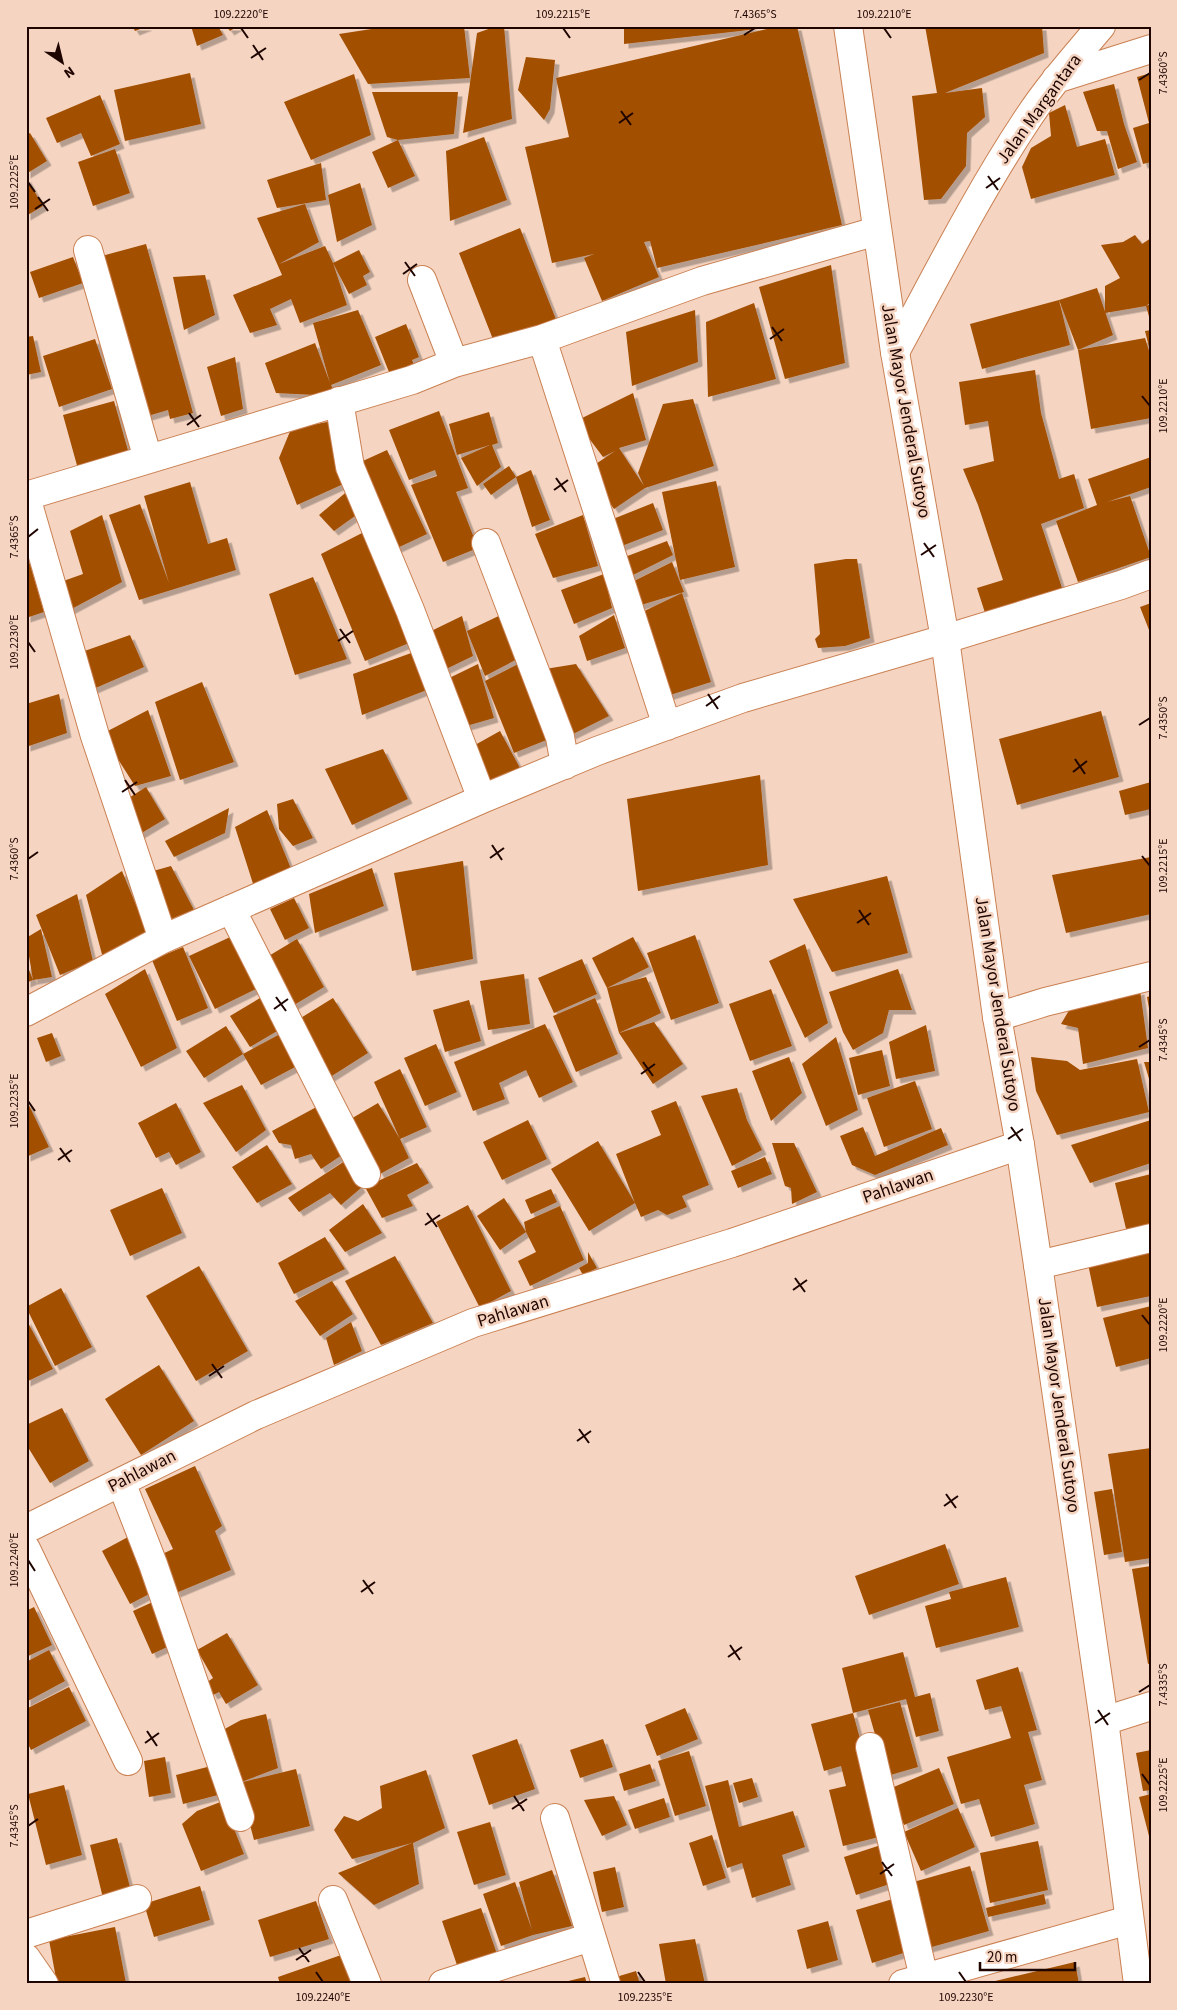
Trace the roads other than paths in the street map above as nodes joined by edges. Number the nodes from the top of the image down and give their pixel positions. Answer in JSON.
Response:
{"nodes":[{"id":1,"x":848,"y":26,"type":"edge"},
{"id":2,"x":1102,"y":26,"type":"edge"},
{"id":3,"x":1151,"y":49,"type":"edge"},
{"id":4,"x":1056,"y":78,"type":"junction"},
{"id":5,"x":877,"y":231,"type":"junction"},
{"id":6,"x":88,"y":250,"type":"dead end"},
{"id":7,"x":422,"y":280,"type":"dead end"},
{"id":8,"x":542,"y":339,"type":"junction"},
{"id":9,"x":895,"y":352,"type":"junction"},
{"id":10,"x":454,"y":363,"type":"junction"},
{"id":11,"x":339,"y":402,"type":"junction"},
{"id":12,"x":148,"y":459,"type":"junction"},
{"id":13,"x":26,"y":496,"type":"edge"},
{"id":14,"x":486,"y":543,"type":"dead end"},
{"id":15,"x":1151,"y":574,"type":"edge"},
{"id":16,"x":945,"y":640,"type":"junction"},
{"id":17,"x":667,"y":726,"type":"junction"},
{"id":18,"x":564,"y":764,"type":"junction"},
{"id":19,"x":482,"y":799,"type":"junction"},
{"id":20,"x":231,"y":909,"type":"junction"},
{"id":21,"x":163,"y":939,"type":"junction"},
{"id":22,"x":1151,"y":976,"type":"edge"},
{"id":23,"x":26,"y":1012,"type":"edge"},
{"id":24,"x":997,"y":1017,"type":"junction"},
{"id":25,"x":1020,"y":1145,"type":"junction"},
{"id":26,"x":366,"y":1174,"type":"dead end"},
{"id":27,"x":1151,"y":1238,"type":"edge"},
{"id":28,"x":1038,"y":1265,"type":"junction"},
{"id":29,"x":121,"y":1482,"type":"junction"},
{"id":30,"x":26,"y":1529,"type":"edge"},
{"id":31,"x":26,"y":1549,"type":"edge"},
{"id":32,"x":1151,"y":1706,"type":"edge"},
{"id":33,"x":1104,"y":1721,"type":"junction"},
{"id":34,"x":870,"y":1747,"type":"dead end"},
{"id":35,"x":128,"y":1761,"type":"dead end"},
{"id":36,"x":240,"y":1817,"type":"dead end"},
{"id":37,"x":555,"y":1818,"type":"dead end"},
{"id":38,"x":137,"y":1899,"type":"dead end"},
{"id":39,"x":333,"y":1900,"type":"dead end"},
{"id":40,"x":1129,"y":1920,"type":"junction"},
{"id":41,"x":26,"y":1934,"type":"edge"},
{"id":42,"x":591,"y":1937,"type":"junction"},
{"id":43,"x":26,"y":1958,"type":"edge"},
{"id":44,"x":1142,"y":1979,"type":"edge"},
{"id":45,"x":914,"y":1981,"type":"edge"},
{"id":46,"x":44,"y":1984,"type":"edge"},
{"id":47,"x":367,"y":1984,"type":"edge"},
{"id":48,"x":443,"y":1984,"type":"edge"},
{"id":49,"x":606,"y":1984,"type":"edge"}],
"edges":[{"from":1,"to":5,"type":"street","name":"Jalan Mayor Jenderal Sutoyo"},
{"from":2,"to":4,"type":"street","name":"Jalan Margantara"},
{"from":3,"to":4,"type":"street"},
{"from":4,"to":9,"type":"street","name":"Jalan Margantara"},
{"from":5,"to":8,"type":"street"},
{"from":5,"to":9,"type":"street","name":"Jalan Mayor Jenderal Sutoyo"},
{"from":6,"to":12,"type":"street"},
{"from":7,"to":10,"type":"street"},
{"from":8,"to":10,"type":"street"},
{"from":8,"to":17,"type":"street"},
{"from":9,"to":16,"type":"street","name":"Jalan Mayor Jenderal Sutoyo"},
{"from":10,"to":11,"type":"street"},
{"from":11,"to":12,"type":"street"},
{"from":11,"to":19,"type":"street"},
{"from":12,"to":13,"type":"street"},
{"from":13,"to":21,"type":"street"},
{"from":14,"to":18,"type":"street"},
{"from":15,"to":16,"type":"street"},
{"from":16,"to":17,"type":"street"},
{"from":16,"to":24,"type":"street","name":"Jalan Mayor Jenderal Sutoyo"},
{"from":17,"to":18,"type":"street"},
{"from":18,"to":19,"type":"street"},
{"from":19,"to":20,"type":"street"},
{"from":20,"to":21,"type":"street"},
{"from":20,"to":26,"type":"street"},
{"from":21,"to":23,"type":"street"},
{"from":22,"to":24,"type":"street"},
{"from":24,"to":25,"type":"street","name":"Jalan Mayor Jenderal Sutoyo"},
{"from":25,"to":28,"type":"street","name":"Jalan Mayor Jenderal Sutoyo"},
{"from":25,"to":29,"type":"street","name":"Pahlawan"},
{"from":27,"to":28,"type":"street"},
{"from":28,"to":33,"type":"street","name":"Jalan Mayor Jenderal Sutoyo"},
{"from":29,"to":30,"type":"street","name":"Pahlawan"},
{"from":29,"to":36,"type":"street"},
{"from":31,"to":35,"type":"street"},
{"from":32,"to":33,"type":"street"},
{"from":33,"to":40,"type":"street","name":"Jalan Mayor Jenderal Sutoyo"},
{"from":34,"to":45,"type":"street"},
{"from":37,"to":42,"type":"street"},
{"from":38,"to":41,"type":"street"},
{"from":39,"to":47,"type":"street"},
{"from":40,"to":44,"type":"street","name":"Jalan Mayor Jenderal Sutoyo"},
{"from":40,"to":45,"type":"street"},
{"from":42,"to":48,"type":"street"},
{"from":42,"to":49,"type":"street"},
{"from":43,"to":46,"type":"street"}]}
